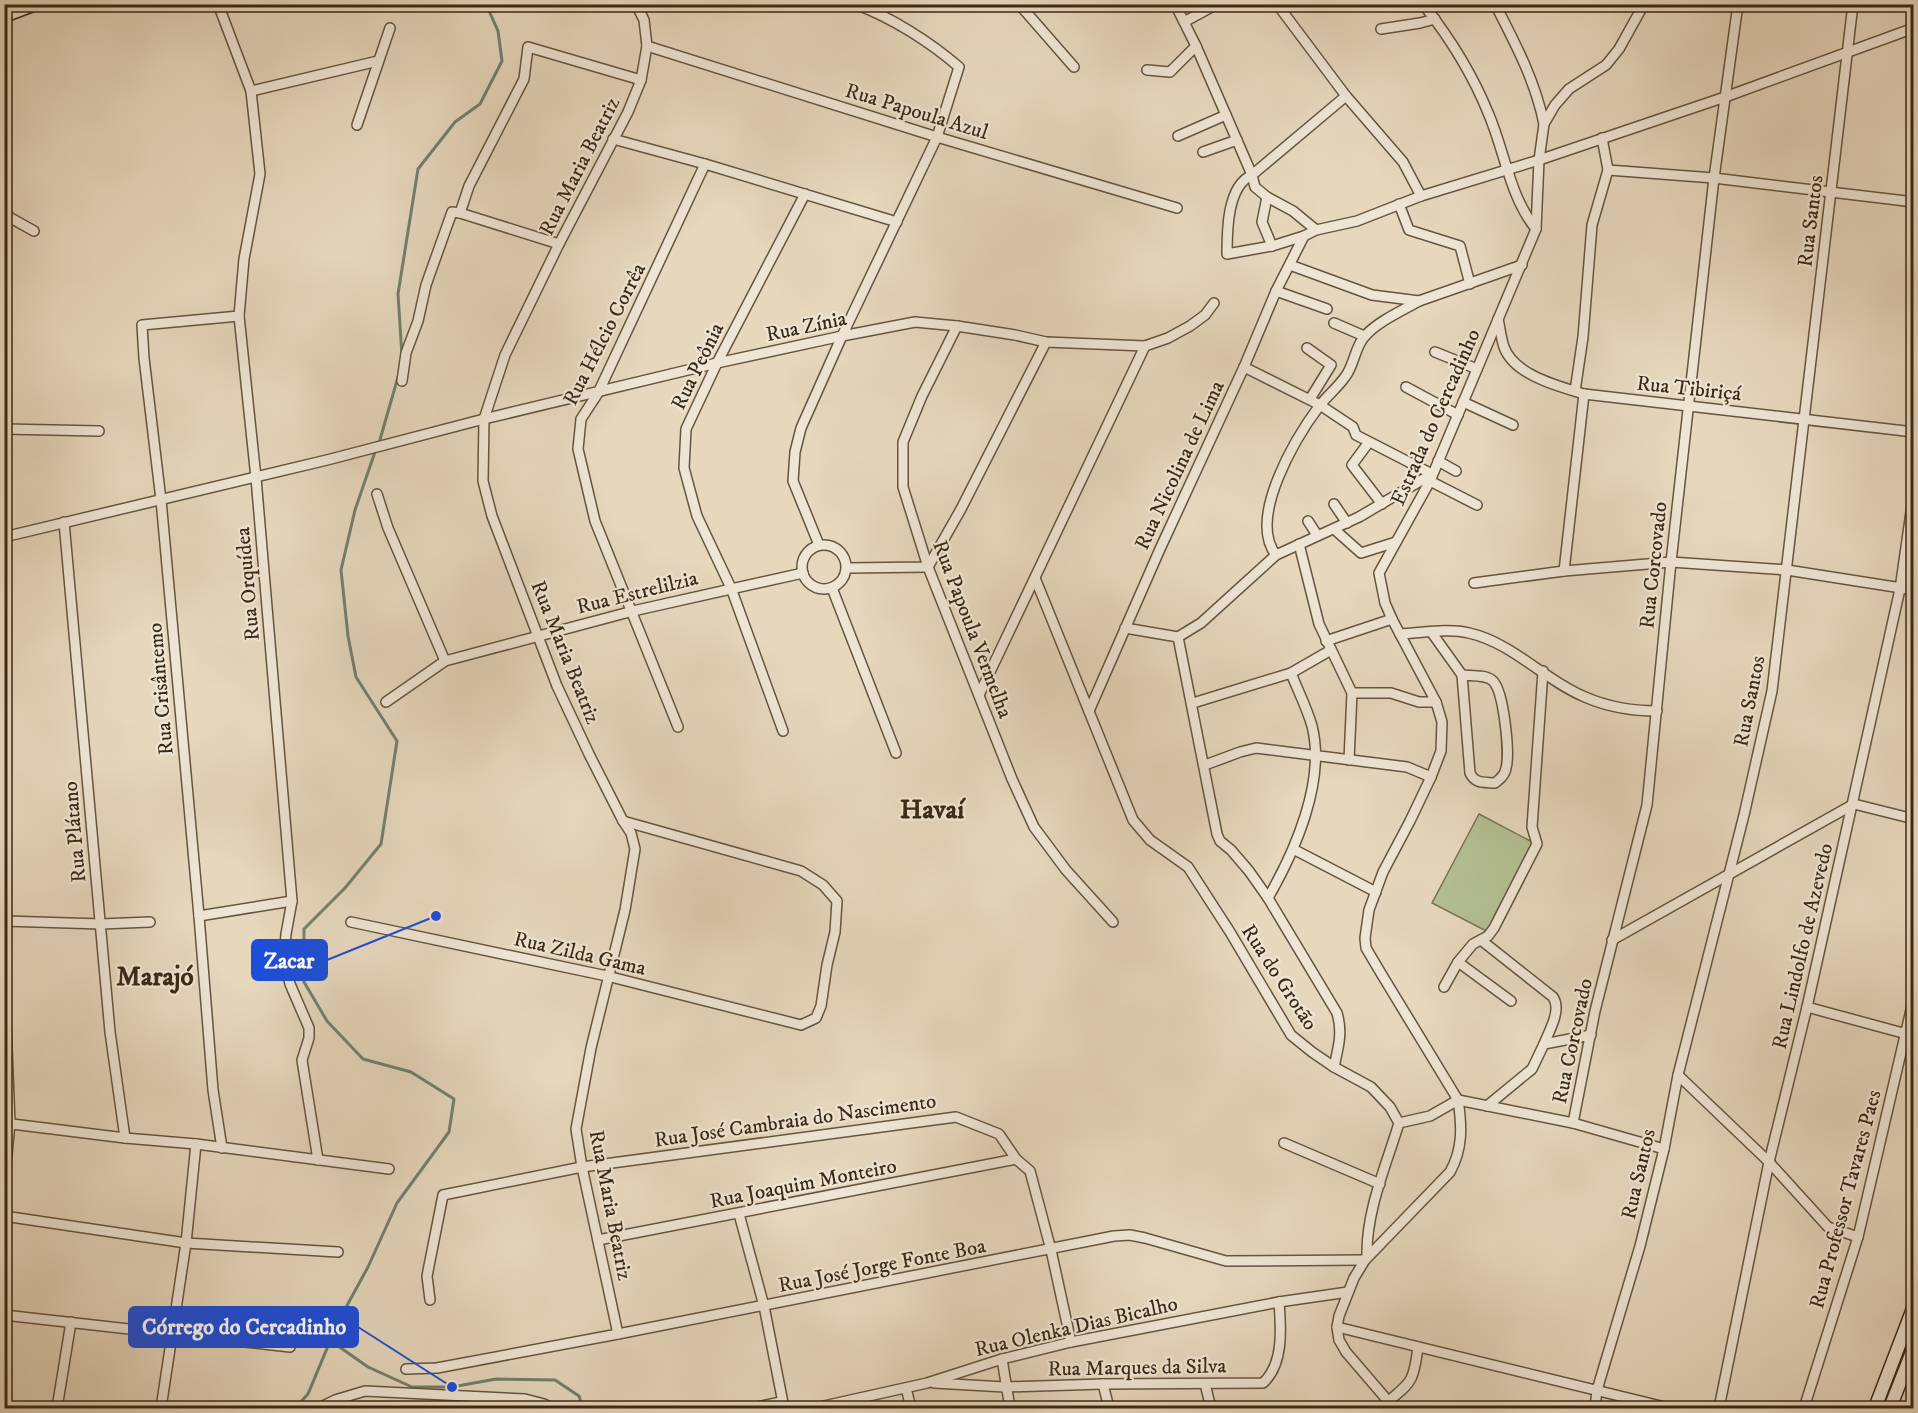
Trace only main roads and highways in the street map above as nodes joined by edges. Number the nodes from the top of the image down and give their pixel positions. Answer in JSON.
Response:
{"nodes":[{"id":1,"x":36,"y":4,"type":"edge"},
{"id":2,"x":4,"y":16,"type":"edge"},
{"id":3,"x":1914,"y":1306,"type":"edge"},
{"id":4,"x":1914,"y":1347,"type":"edge"},
{"id":5,"x":1875,"y":1408,"type":"edge"},
{"id":6,"x":1890,"y":1408,"type":"edge"}],
"edges":[{"from":1,"to":2,"type":"main road"},
{"from":3,"to":5,"type":"main road"},
{"from":4,"to":6,"type":"main road"}]}
